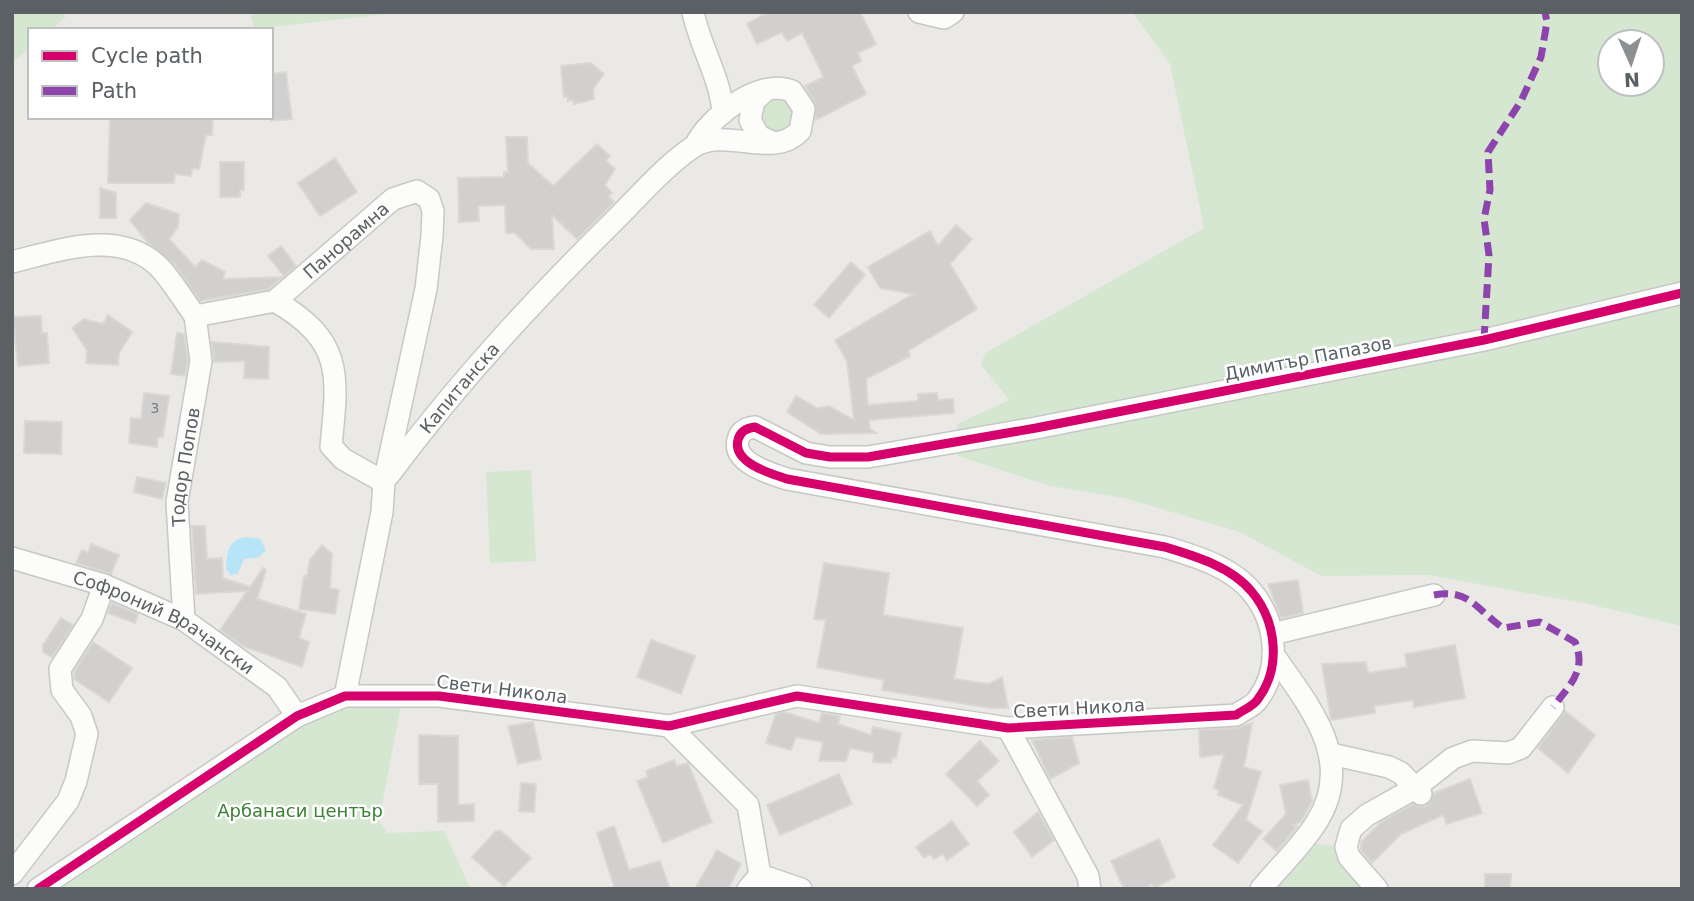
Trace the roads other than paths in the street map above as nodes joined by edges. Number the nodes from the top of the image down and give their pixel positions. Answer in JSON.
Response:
{"nodes":[{"id":1,"x":694,"y":12,"type":"edge"},
{"id":2,"x":919,"y":12,"type":"edge"},
{"id":3,"x":953,"y":12,"type":"edge"},
{"id":4,"x":768,"y":89,"type":"junction"},
{"id":5,"x":723,"y":113,"type":"junction"},
{"id":6,"x":777,"y":143,"type":"junction"},
{"id":7,"x":695,"y":146,"type":"junction"},
{"id":8,"x":12,"y":262,"type":"edge"},
{"id":9,"x":1682,"y":293,"type":"edge"},
{"id":10,"x":275,"y":301,"type":"junction"},
{"id":11,"x":195,"y":316,"type":"junction"},
{"id":12,"x":384,"y":482,"type":"junction"},
{"id":13,"x":12,"y":558,"type":"edge"},
{"id":14,"x":103,"y":585,"type":"junction"},
{"id":15,"x":1434,"y":594,"type":"dead end"},
{"id":16,"x":184,"y":620,"type":"junction"},
{"id":17,"x":1273,"y":644,"type":"junction"},
{"id":18,"x":345,"y":696,"type":"junction"},
{"id":19,"x":1553,"y":707,"type":"dead end"},
{"id":20,"x":297,"y":716,"type":"junction"},
{"id":21,"x":669,"y":726,"type":"junction"},
{"id":22,"x":1009,"y":728,"type":"junction"},
{"id":23,"x":1331,"y":754,"type":"junction"},
{"id":24,"x":1418,"y":791,"type":"junction"},
{"id":25,"x":12,"y":874,"type":"edge"},
{"id":26,"x":754,"y":882,"type":"edge"},
{"id":27,"x":38,"y":889,"type":"edge"},
{"id":28,"x":801,"y":889,"type":"edge"},
{"id":29,"x":1090,"y":889,"type":"edge"},
{"id":30,"x":1261,"y":889,"type":"edge"},
{"id":31,"x":1377,"y":889,"type":"edge"}],
"edges":[{"from":1,"to":5,"type":"street"},
{"from":2,"to":3,"type":"street"},
{"from":4,"to":5,"type":"street","name":"Капитанска"},
{"from":4,"to":6,"type":"street"},
{"from":4,"to":6,"type":"street"},
{"from":5,"to":7,"type":"street","name":"Капитанска"},
{"from":6,"to":7,"type":"street"},
{"from":7,"to":12,"type":"street","name":"Капитанска"},
{"from":8,"to":11,"type":"street"},
{"from":9,"to":17,"type":"street","name":"Димитър Папазов"},
{"from":10,"to":11,"type":"street"},
{"from":10,"to":12,"type":"street"},
{"from":10,"to":12,"type":"street","name":"Панорамна"},
{"from":11,"to":16,"type":"street","name":"Тодор Попов"},
{"from":12,"to":18,"type":"street"},
{"from":13,"to":14,"type":"street","name":"Софроний Врачански"},
{"from":14,"to":16,"type":"street","name":"Софроний Врачански"},
{"from":14,"to":25,"type":"street"},
{"from":15,"to":17,"type":"street"},
{"from":16,"to":20,"type":"street","name":"Софроний Врачански"},
{"from":17,"to":22,"type":"street","name":"Свети Никола"},
{"from":17,"to":23,"type":"street"},
{"from":18,"to":20,"type":"street","name":"Свети Никола"},
{"from":18,"to":21,"type":"street","name":"Свети Никола"},
{"from":19,"to":24,"type":"street"},
{"from":20,"to":27,"type":"street","name":"Свети Никола"},
{"from":21,"to":22,"type":"street","name":"Свети Никола"},
{"from":21,"to":26,"type":"street"},
{"from":22,"to":29,"type":"street"},
{"from":23,"to":24,"type":"street"},
{"from":23,"to":30,"type":"street"},
{"from":24,"to":31,"type":"street"},
{"from":26,"to":28,"type":"street"}]}
